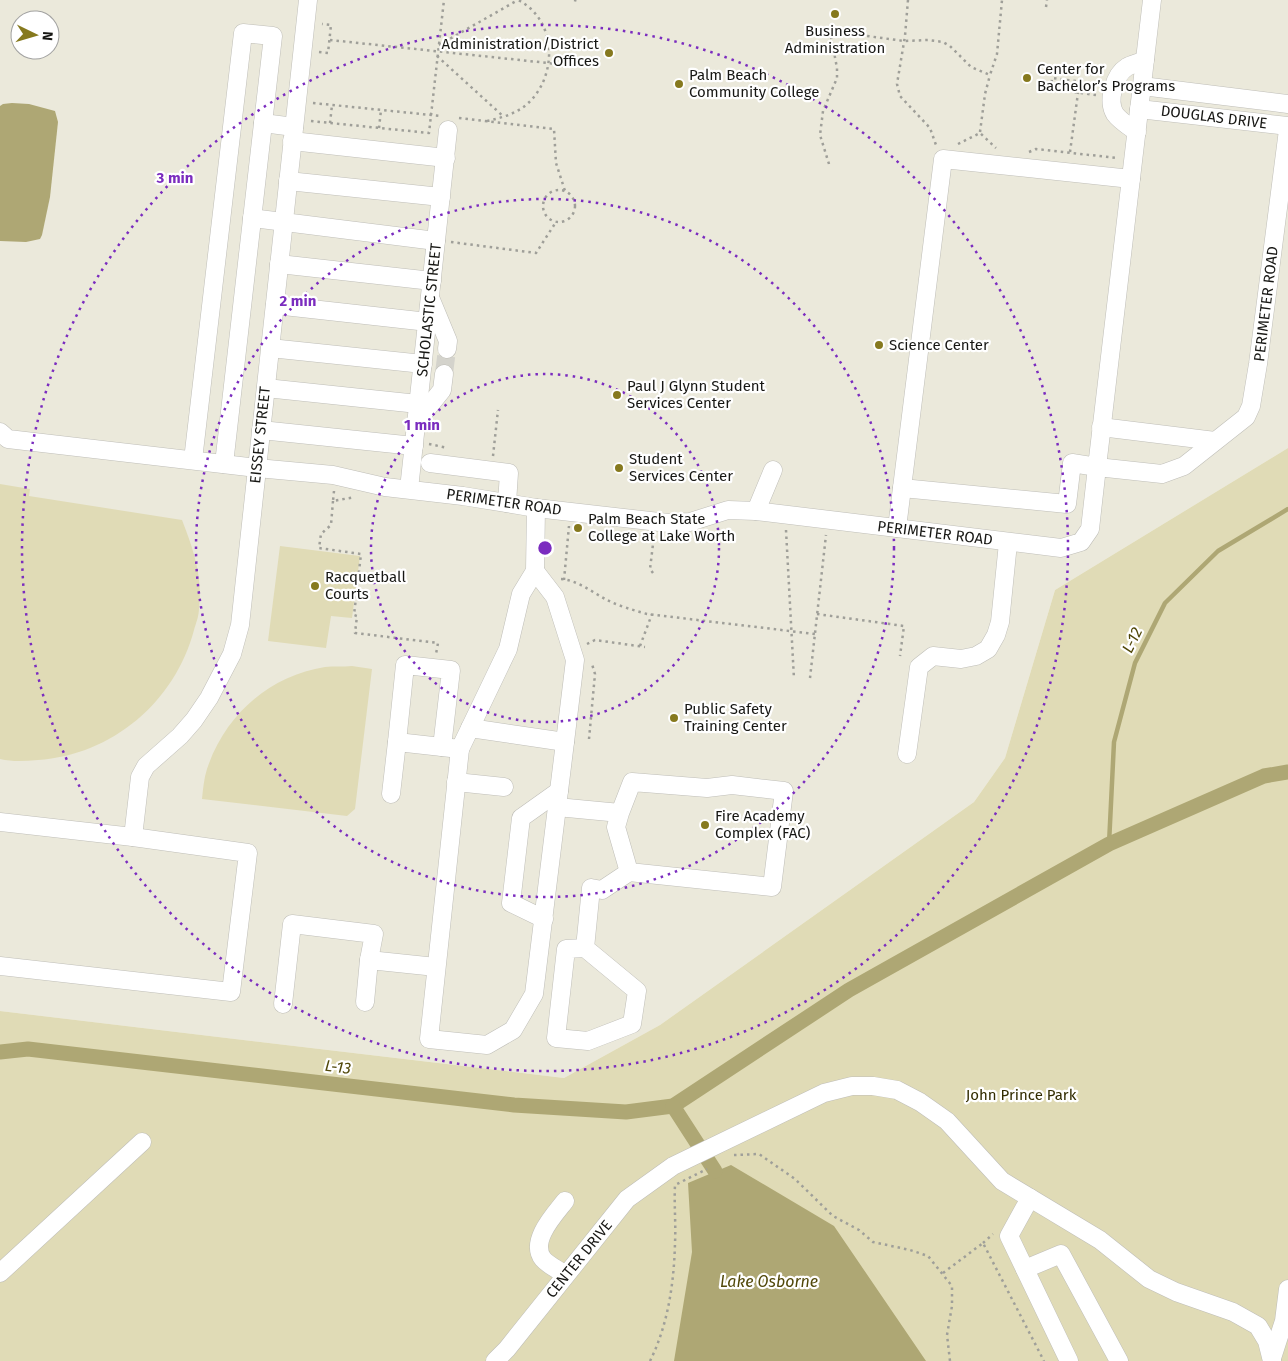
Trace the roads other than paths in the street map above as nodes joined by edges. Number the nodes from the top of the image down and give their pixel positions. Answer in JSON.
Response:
{"nodes":[{"id":1,"x":1152,"y":0,"type":"edge"},
{"id":2,"x":303,"y":1,"type":"edge"},
{"id":3,"x":1145,"y":60,"type":"junction"},
{"id":4,"x":1142,"y":86,"type":"junction"},
{"id":5,"x":1288,"y":104,"type":"edge"},
{"id":6,"x":1139,"y":108,"type":"junction"},
{"id":7,"x":450,"y":122,"type":"road end"},
{"id":8,"x":263,"y":124,"type":"junction"},
{"id":9,"x":1288,"y":128,"type":"edge"},
{"id":10,"x":298,"y":130,"type":"junction"},
{"id":11,"x":1137,"y":132,"type":"junction"},
{"id":12,"x":446,"y":158,"type":"junction"},
{"id":13,"x":1131,"y":179,"type":"junction"},
{"id":14,"x":288,"y":181,"type":"junction"},
{"id":15,"x":441,"y":197,"type":"junction"},
{"id":16,"x":252,"y":218,"type":"junction"},
{"id":17,"x":284,"y":223,"type":"junction"},
{"id":18,"x":442,"y":242,"type":"junction"},
{"id":19,"x":279,"y":264,"type":"junction"},
{"id":20,"x":431,"y":290,"type":"junction"},
{"id":21,"x":275,"y":305,"type":"junction"},
{"id":22,"x":428,"y":322,"type":"junction"},
{"id":23,"x":270,"y":348,"type":"junction"},
{"id":24,"x":447,"y":349,"type":"tunnel mouth"},
{"id":25,"x":423,"y":364,"type":"junction"},
{"id":26,"x":444,"y":374,"type":"tunnel mouth"},
{"id":27,"x":266,"y":388,"type":"junction"},
{"id":28,"x":417,"y":413,"type":"junction"},
{"id":29,"x":1101,"y":426,"type":"junction"},
{"id":30,"x":261,"y":430,"type":"junction"},
{"id":31,"x":0,"y":432,"type":"edge"},
{"id":32,"x":1215,"y":442,"type":"junction"},
{"id":33,"x":420,"y":445,"type":"junction"},
{"id":34,"x":193,"y":460,"type":"junction"},
{"id":35,"x":224,"y":464,"type":"junction"},
{"id":36,"x":430,"y":464,"type":"dead end"},
{"id":37,"x":1097,"y":467,"type":"junction"},
{"id":38,"x":257,"y":468,"type":"junction"},
{"id":39,"x":773,"y":470,"type":"dead end"},
{"id":40,"x":902,"y":488,"type":"junction"},
{"id":41,"x":409,"y":490,"type":"junction"},
{"id":42,"x":507,"y":503,"type":"junction"},
{"id":43,"x":536,"y":508,"type":"junction"},
{"id":44,"x":756,"y":511,"type":"junction"},
{"id":45,"x":897,"y":528,"type":"junction"},
{"id":46,"x":1008,"y":543,"type":"junction"},
{"id":47,"x":538,"y":574,"type":"junction"},
{"id":48,"x":470,"y":728,"type":"junction"},
{"id":49,"x":397,"y":742,"type":"junction"},
{"id":50,"x":565,"y":742,"type":"junction"},
{"id":51,"x":442,"y":747,"type":"junction"},
{"id":52,"x":460,"y":749,"type":"junction"},
{"id":53,"x":907,"y":754,"type":"dead end"},
{"id":54,"x":456,"y":782,"type":"junction"},
{"id":55,"x":504,"y":787,"type":"dead end"},
{"id":56,"x":391,"y":794,"type":"dead end"},
{"id":57,"x":558,"y":799,"type":"junction"},
{"id":58,"x":620,"y":813,"type":"junction"},
{"id":59,"x":0,"y":822,"type":"edge"},
{"id":60,"x":133,"y":837,"type":"junction"},
{"id":61,"x":629,"y":872,"type":"junction"},
{"id":62,"x":544,"y":919,"type":"junction"},
{"id":63,"x":585,"y":948,"type":"junction"},
{"id":64,"x":369,"y":960,"type":"junction"},
{"id":65,"x":0,"y":966,"type":"edge"},
{"id":66,"x":436,"y":967,"type":"junction"},
{"id":67,"x":365,"y":1002,"type":"dead end"},
{"id":68,"x":283,"y":1004,"type":"dead end"},
{"id":69,"x":142,"y":1142,"type":"dead end"},
{"id":70,"x":1030,"y":1198,"type":"junction"},
{"id":71,"x":565,"y":1201,"type":"dead end"},
{"id":72,"x":1026,"y":1269,"type":"junction"},
{"id":73,"x":0,"y":1273,"type":"edge"},
{"id":74,"x":565,"y":1275,"type":"junction"},
{"id":75,"x":1288,"y":1289,"type":"edge"},
{"id":76,"x":1272,"y":1360,"type":"edge"},
{"id":77,"x":495,"y":1361,"type":"edge"},
{"id":78,"x":1069,"y":1361,"type":"edge"},
{"id":79,"x":1119,"y":1361,"type":"edge"}],
"edges":[{"from":1,"to":3,"type":"street"},
{"from":2,"to":10,"type":"street","name":"EISSEY STREET"},
{"from":3,"to":4,"type":"street"},
{"from":3,"to":11,"type":"street"},
{"from":4,"to":5,"type":"street","name":"DOUGLAS DRIVE"},
{"from":4,"to":6,"type":"street"},
{"from":6,"to":9,"type":"street","name":"DOUGLAS DRIVE"},
{"from":6,"to":11,"type":"street"},
{"from":7,"to":12,"type":"street","name":"SCHOLASTIC STREET"},
{"from":8,"to":10,"type":"street"},
{"from":8,"to":16,"type":"street"},
{"from":8,"to":34,"type":"street"},
{"from":9,"to":32,"type":"street","name":"PERIMETER ROAD"},
{"from":10,"to":12,"type":"street"},
{"from":10,"to":14,"type":"street","name":"EISSEY STREET"},
{"from":11,"to":13,"type":"street"},
{"from":12,"to":15,"type":"street","name":"SCHOLASTIC STREET"},
{"from":13,"to":29,"type":"street"},
{"from":13,"to":40,"type":"street"},
{"from":14,"to":15,"type":"street"},
{"from":14,"to":17,"type":"street","name":"EISSEY STREET"},
{"from":15,"to":18,"type":"street","name":"SCHOLASTIC STREET"},
{"from":16,"to":17,"type":"street"},
{"from":16,"to":35,"type":"street"},
{"from":17,"to":18,"type":"street"},
{"from":17,"to":19,"type":"street","name":"EISSEY STREET"},
{"from":18,"to":20,"type":"street","name":"SCHOLASTIC STREET"},
{"from":19,"to":20,"type":"street"},
{"from":19,"to":21,"type":"street","name":"EISSEY STREET"},
{"from":20,"to":22,"type":"street","name":"SCHOLASTIC STREET"},
{"from":20,"to":24,"type":"street"},
{"from":21,"to":22,"type":"street"},
{"from":21,"to":23,"type":"street","name":"EISSEY STREET"},
{"from":22,"to":25,"type":"street","name":"SCHOLASTIC STREET"},
{"from":23,"to":25,"type":"street"},
{"from":23,"to":27,"type":"street","name":"EISSEY STREET"},
{"from":25,"to":28,"type":"street","name":"SCHOLASTIC STREET"},
{"from":26,"to":28,"type":"street"},
{"from":27,"to":28,"type":"street"},
{"from":27,"to":30,"type":"street","name":"EISSEY STREET"},
{"from":28,"to":33,"type":"street","name":"SCHOLASTIC STREET"},
{"from":29,"to":32,"type":"street"},
{"from":29,"to":37,"type":"street"},
{"from":30,"to":33,"type":"street"},
{"from":30,"to":38,"type":"street","name":"EISSEY STREET"},
{"from":31,"to":34,"type":"street","name":"PERIMETER ROAD"},
{"from":32,"to":37,"type":"street","name":"PERIMETER ROAD"},
{"from":33,"to":41,"type":"street","name":"SCHOLASTIC STREET"},
{"from":34,"to":35,"type":"street","name":"PERIMETER ROAD"},
{"from":35,"to":38,"type":"street","name":"PERIMETER ROAD"},
{"from":36,"to":42,"type":"street"},
{"from":37,"to":40,"type":"street"},
{"from":37,"to":46,"type":"street","name":"PERIMETER ROAD"},
{"from":38,"to":41,"type":"street","name":"PERIMETER ROAD"},
{"from":38,"to":60,"type":"street","name":"EISSEY STREET"},
{"from":39,"to":44,"type":"street"},
{"from":40,"to":45,"type":"street"},
{"from":41,"to":42,"type":"street","name":"PERIMETER ROAD"},
{"from":42,"to":43,"type":"street","name":"PERIMETER ROAD"},
{"from":43,"to":44,"type":"street","name":"PERIMETER ROAD"},
{"from":43,"to":47,"type":"street"},
{"from":44,"to":45,"type":"street","name":"PERIMETER ROAD"},
{"from":45,"to":46,"type":"street","name":"PERIMETER ROAD"},
{"from":46,"to":53,"type":"street"},
{"from":47,"to":48,"type":"street"},
{"from":47,"to":50,"type":"street"},
{"from":48,"to":50,"type":"street"},
{"from":48,"to":52,"type":"street"},
{"from":49,"to":51,"type":"street"},
{"from":49,"to":51,"type":"street"},
{"from":49,"to":56,"type":"street"},
{"from":50,"to":57,"type":"street"},
{"from":51,"to":52,"type":"street"},
{"from":52,"to":54,"type":"street"},
{"from":54,"to":55,"type":"street"},
{"from":54,"to":66,"type":"street"},
{"from":57,"to":58,"type":"street"},
{"from":57,"to":62,"type":"street"},
{"from":57,"to":62,"type":"street"},
{"from":58,"to":61,"type":"street"},
{"from":58,"to":61,"type":"street"},
{"from":59,"to":60,"type":"street"},
{"from":60,"to":65,"type":"street"},
{"from":61,"to":63,"type":"street"},
{"from":62,"to":66,"type":"street"},
{"from":63,"to":63,"type":"street"},
{"from":64,"to":66,"type":"street"},
{"from":64,"to":67,"type":"street"},
{"from":64,"to":68,"type":"street"},
{"from":69,"to":73,"type":"street"},
{"from":70,"to":72,"type":"street"},
{"from":70,"to":74,"type":"street","name":"CENTER DRIVE"},
{"from":70,"to":76,"type":"street","name":"CENTER DRIVE"},
{"from":71,"to":74,"type":"street"},
{"from":72,"to":78,"type":"street"},
{"from":72,"to":79,"type":"street"},
{"from":74,"to":77,"type":"street","name":"CENTER DRIVE"},
{"from":75,"to":76,"type":"street"}]}
